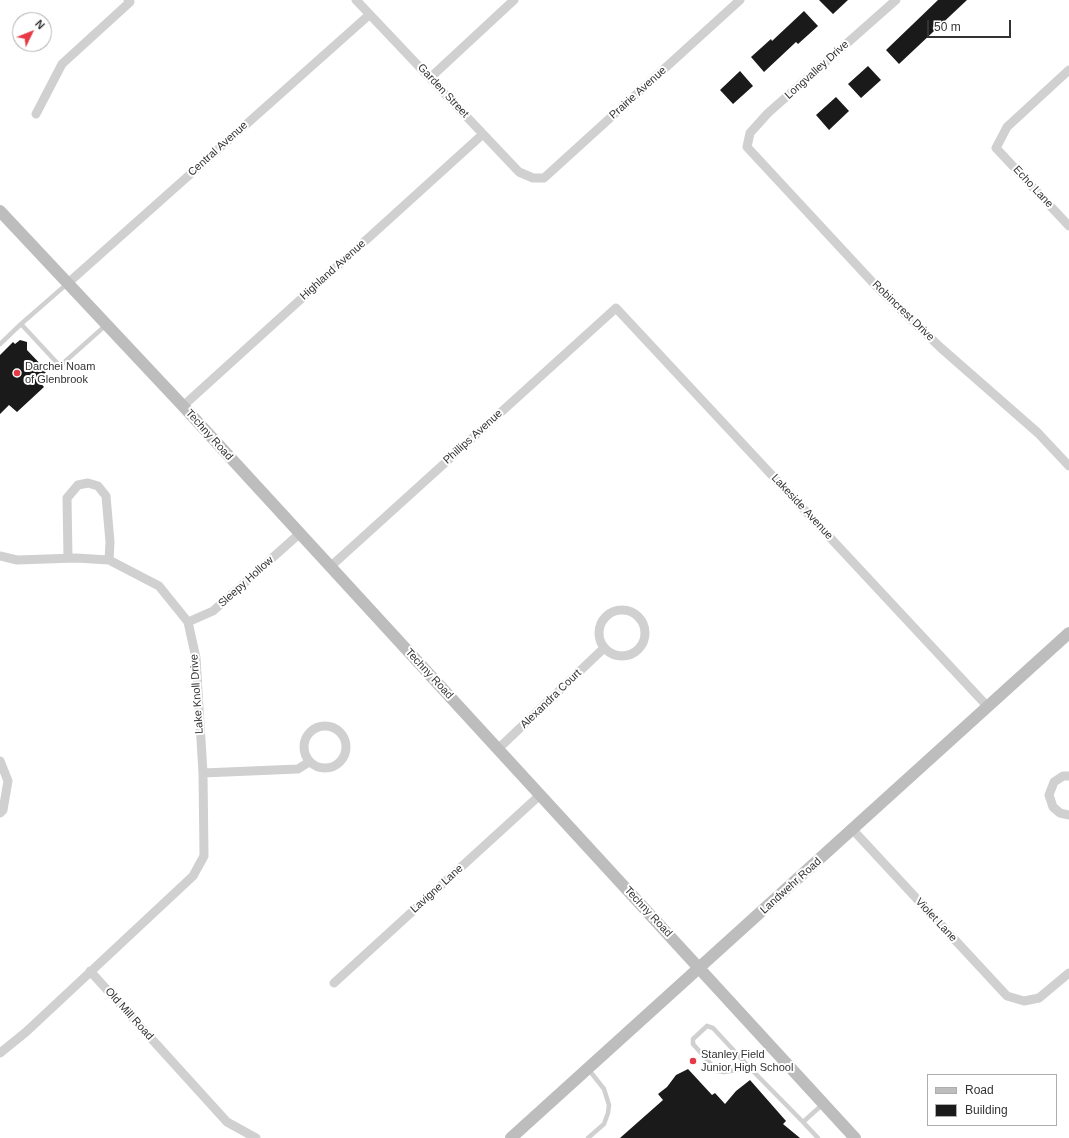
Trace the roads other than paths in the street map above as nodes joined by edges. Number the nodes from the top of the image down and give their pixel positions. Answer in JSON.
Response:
{"nodes":[{"id":1,"x":128,"y":0,"type":"edge"},
{"id":2,"x":356,"y":0,"type":"edge"},
{"id":3,"x":514,"y":0,"type":"edge"},
{"id":4,"x":740,"y":0,"type":"edge"},
{"id":5,"x":896,"y":0,"type":"edge"},
{"id":6,"x":369,"y":15,"type":"junction"},
{"id":7,"x":1069,"y":70,"type":"edge"},
{"id":8,"x":431,"y":77,"type":"junction"},
{"id":9,"x":36,"y":114,"type":"dead end"},
{"id":10,"x":483,"y":134,"type":"junction"},
{"id":11,"x":747,"y":147,"type":"joint"},
{"id":12,"x":533,"y":178,"type":"joint"},
{"id":13,"x":0,"y":211,"type":"edge"},
{"id":14,"x":1069,"y":226,"type":"edge"},
{"id":15,"x":68,"y":283,"type":"junction"},
{"id":16,"x":616,"y":308,"type":"joint"},
{"id":17,"x":21,"y":324,"type":"junction"},
{"id":18,"x":106,"y":325,"type":"junction"},
{"id":19,"x":0,"y":344,"type":"edge"},
{"id":20,"x":183,"y":406,"type":"junction"},
{"id":21,"x":1069,"y":466,"type":"edge"},
{"id":22,"x":299,"y":534,"type":"junction"},
{"id":23,"x":0,"y":556,"type":"edge"},
{"id":24,"x":68,"y":558,"type":"junction"},
{"id":25,"x":109,"y":560,"type":"junction"},
{"id":26,"x":330,"y":567,"type":"junction"},
{"id":27,"x":188,"y":622,"type":"junction"},
{"id":28,"x":1069,"y":633,"type":"edge"},
{"id":29,"x":604,"y":648,"type":"junction"},
{"id":30,"x":988,"y":707,"type":"junction"},
{"id":31,"x":498,"y":749,"type":"junction"},
{"id":32,"x":0,"y":761,"type":"edge"},
{"id":33,"x":309,"y":762,"type":"junction"},
{"id":34,"x":203,"y":773,"type":"junction"},
{"id":35,"x":1069,"y":776,"type":"edge"},
{"id":36,"x":540,"y":795,"type":"junction"},
{"id":37,"x":0,"y":813,"type":"edge"},
{"id":38,"x":1069,"y":815,"type":"edge"},
{"id":39,"x":853,"y":830,"type":"junction"},
{"id":40,"x":700,"y":969,"type":"junction"},
{"id":41,"x":90,"y":971,"type":"junction"},
{"id":42,"x":1069,"y":973,"type":"edge"},
{"id":43,"x":334,"y":983,"type":"dead end"},
{"id":44,"x":0,"y":1053,"type":"edge"},
{"id":45,"x":750,"y":1068,"type":"junction"},
{"id":46,"x":588,"y":1069,"type":"junction"},
{"id":47,"x":824,"y":1104,"type":"junction"},
{"id":48,"x":803,"y":1122,"type":"junction"},
{"id":49,"x":256,"y":1138,"type":"edge"},
{"id":50,"x":511,"y":1138,"type":"edge"},
{"id":51,"x":588,"y":1138,"type":"edge"},
{"id":52,"x":818,"y":1138,"type":"edge"},
{"id":53,"x":855,"y":1138,"type":"edge"}],
"edges":[{"from":1,"to":9,"type":"street"},
{"from":2,"to":6,"type":"street","name":"Garden Street"},
{"from":3,"to":8,"type":"street"},
{"from":4,"to":12,"type":"street","name":"Prairie Avenue"},
{"from":5,"to":11,"type":"street","name":"Longvalley Drive"},
{"from":6,"to":8,"type":"street","name":"Garden Street"},
{"from":6,"to":15,"type":"street","name":"Central Avenue"},
{"from":7,"to":14,"type":"street","name":"Echo Lane"},
{"from":8,"to":10,"type":"street","name":"Garden Street"},
{"from":10,"to":12,"type":"street","name":"Garden Street"},
{"from":10,"to":20,"type":"street","name":"Highland Avenue"},
{"from":11,"to":21,"type":"street","name":"Robincrest Drive"},
{"from":13,"to":15,"type":"main road","name":"Techny Road"},
{"from":15,"to":17,"type":"lane"},
{"from":15,"to":18,"type":"main road","name":"Techny Road"},
{"from":16,"to":26,"type":"street","name":"Phillips Avenue"},
{"from":16,"to":30,"type":"street","name":"Lakeside Avenue"},
{"from":17,"to":18,"type":"lane"},
{"from":17,"to":19,"type":"lane"},
{"from":18,"to":20,"type":"main road","name":"Techny Road"},
{"from":20,"to":22,"type":"main road","name":"Techny Road"},
{"from":22,"to":26,"type":"main road","name":"Techny Road"},
{"from":22,"to":27,"type":"street","name":"Sleepy Hollow"},
{"from":23,"to":24,"type":"street","name":"Lake Knoll Drive"},
{"from":24,"to":25,"type":"street","name":"Lake Knoll Drive"},
{"from":24,"to":25,"type":"street"},
{"from":25,"to":27,"type":"street","name":"Lake Knoll Drive"},
{"from":26,"to":31,"type":"main road","name":"Techny Road"},
{"from":27,"to":34,"type":"street","name":"Lake Knoll Drive"},
{"from":28,"to":30,"type":"main road","name":"Landwehr Road"},
{"from":29,"to":29,"type":"street"},
{"from":29,"to":31,"type":"street","name":"Alexandra Court"},
{"from":30,"to":39,"type":"main road","name":"Landwehr Road"},
{"from":31,"to":36,"type":"main road","name":"Techny Road"},
{"from":32,"to":37,"type":"street"},
{"from":33,"to":33,"type":"street"},
{"from":33,"to":34,"type":"street"},
{"from":34,"to":41,"type":"street","name":"Lake Knoll Drive"},
{"from":35,"to":38,"type":"street"},
{"from":36,"to":40,"type":"main road","name":"Techny Road"},
{"from":36,"to":43,"type":"street","name":"Lavigne Lane"},
{"from":39,"to":40,"type":"main road","name":"Landwehr Road"},
{"from":39,"to":42,"type":"street","name":"Violet Lane"},
{"from":40,"to":46,"type":"main road","name":"Landwehr Road"},
{"from":40,"to":47,"type":"main road","name":"Techny Road"},
{"from":41,"to":44,"type":"street"},
{"from":41,"to":49,"type":"street","name":"Old Mill Road"},
{"from":45,"to":45,"type":"lane"},
{"from":45,"to":48,"type":"lane"},
{"from":46,"to":50,"type":"main road","name":"Landwehr Road"},
{"from":46,"to":51,"type":"lane"},
{"from":47,"to":48,"type":"lane"},
{"from":47,"to":53,"type":"main road","name":"Techny Road"},
{"from":48,"to":52,"type":"lane"}]}
